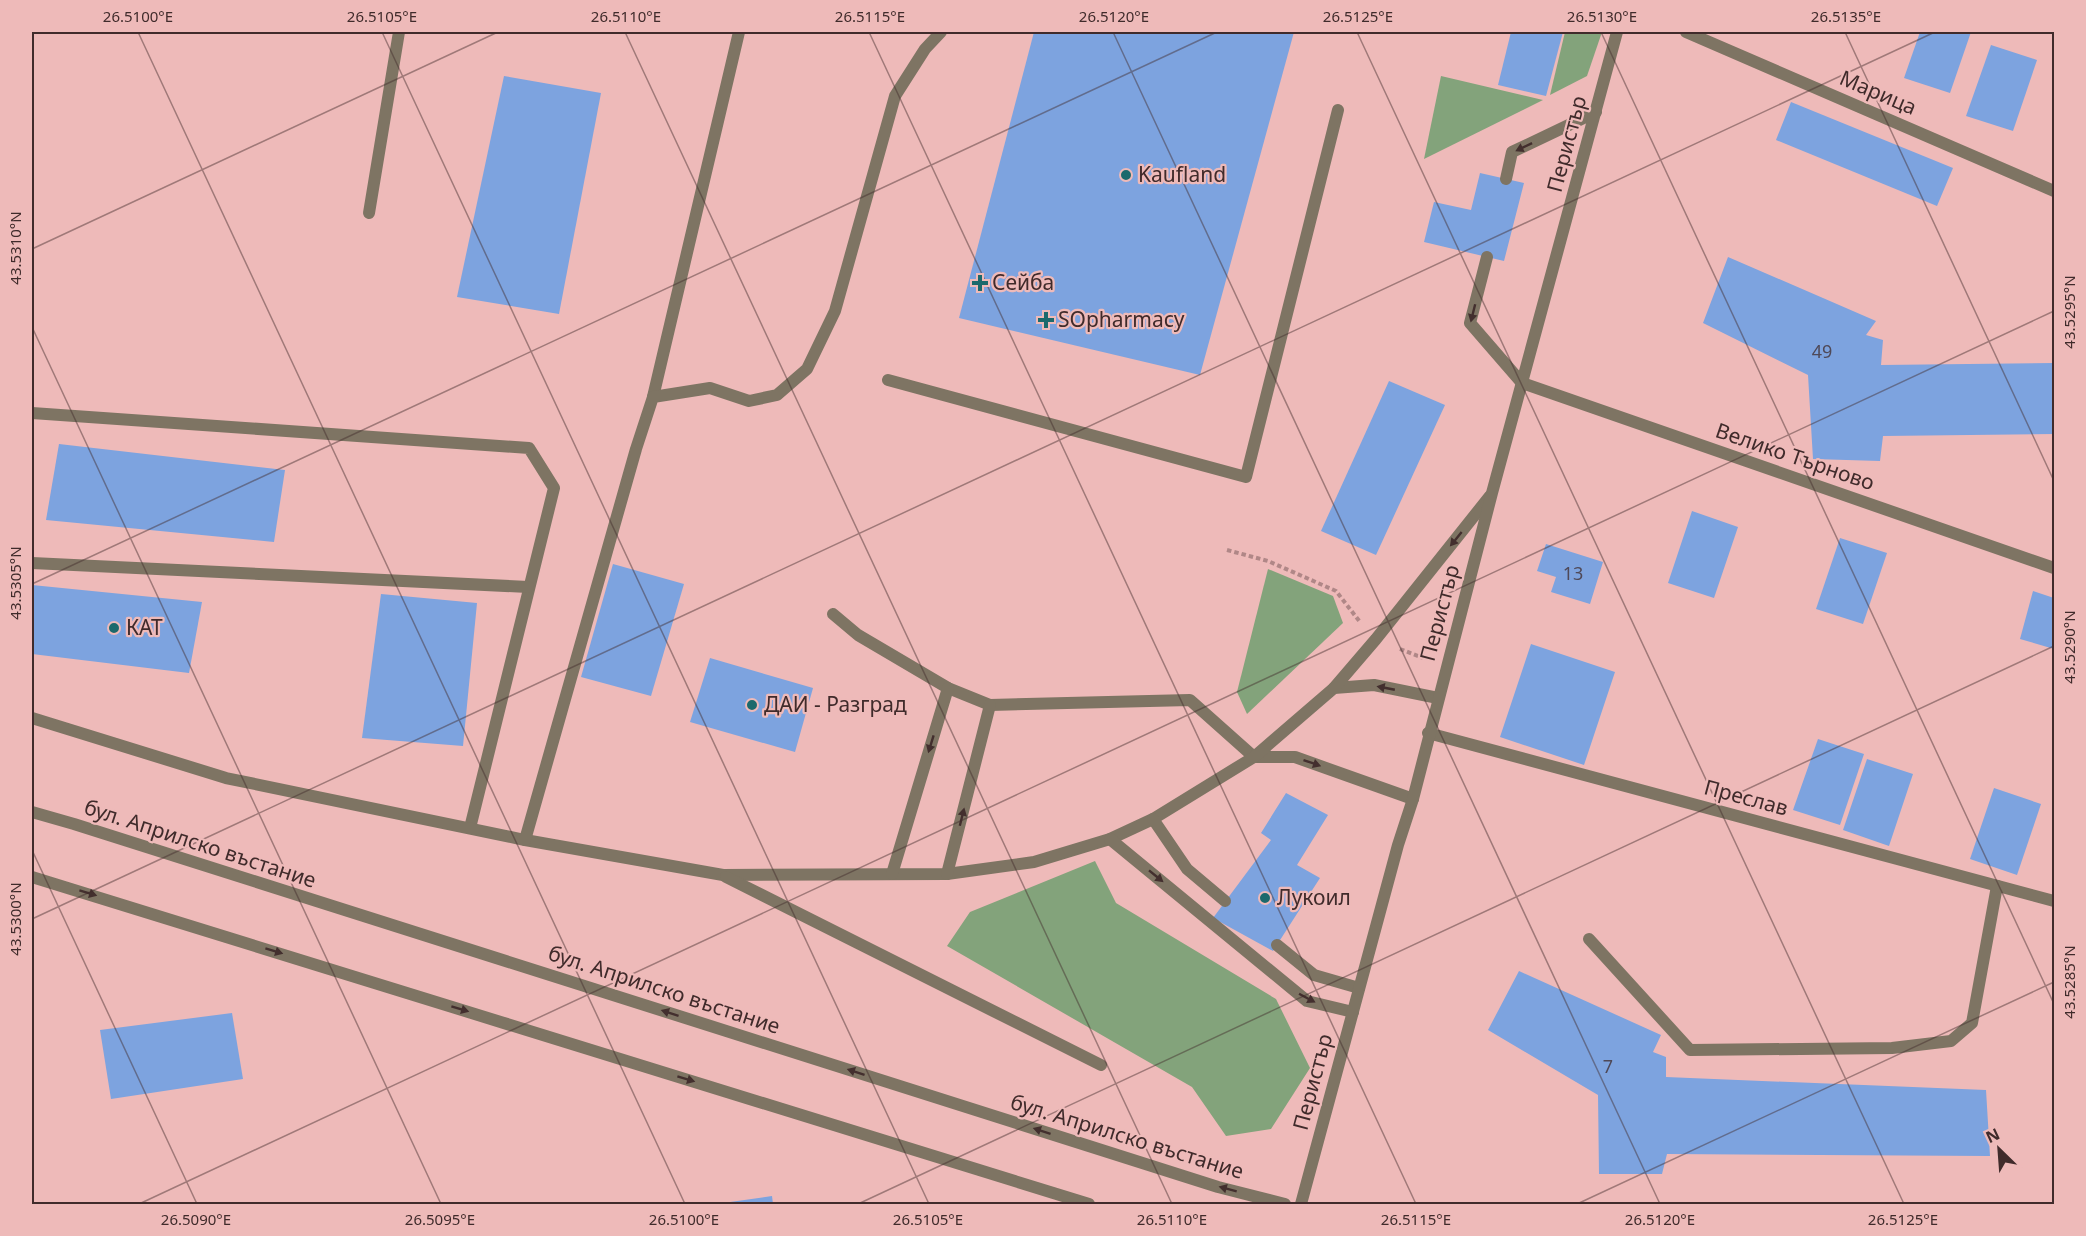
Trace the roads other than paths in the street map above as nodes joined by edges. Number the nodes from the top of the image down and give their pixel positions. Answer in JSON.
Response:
{"nodes":[{"id":1,"x":399,"y":32,"type":"edge"},
{"id":2,"x":739,"y":32,"type":"edge"},
{"id":3,"x":941,"y":32,"type":"edge"},
{"id":4,"x":1617,"y":32,"type":"edge"},
{"id":5,"x":1686,"y":32,"type":"edge"},
{"id":6,"x":1338,"y":110,"type":"dead end"},
{"id":7,"x":1596,"y":112,"type":"junction"},
{"id":8,"x":1506,"y":179,"type":"dead end"},
{"id":9,"x":2055,"y":191,"type":"edge"},
{"id":10,"x":369,"y":213,"type":"dead end"},
{"id":11,"x":1487,"y":257,"type":"dead end"},
{"id":12,"x":888,"y":380,"type":"dead end"},
{"id":13,"x":1522,"y":383,"type":"junction"},
{"id":14,"x":653,"y":397,"type":"junction"},
{"id":15,"x":32,"y":413,"type":"edge"},
{"id":16,"x":1492,"y":493,"type":"junction"},
{"id":17,"x":32,"y":563,"type":"edge"},
{"id":18,"x":2055,"y":568,"type":"edge"},
{"id":19,"x":528,"y":587,"type":"junction"},
{"id":20,"x":833,"y":614,"type":"dead end"},
{"id":21,"x":948,"y":688,"type":"junction"},
{"id":22,"x":1334,"y":688,"type":"junction"},
{"id":23,"x":1438,"y":698,"type":"junction"},
{"id":24,"x":990,"y":705,"type":"junction"},
{"id":25,"x":32,"y":718,"type":"edge"},
{"id":26,"x":1428,"y":733,"type":"junction"},
{"id":27,"x":1254,"y":758,"type":"junction"},
{"id":28,"x":1413,"y":799,"type":"junction"},
{"id":29,"x":32,"y":812,"type":"edge"},
{"id":30,"x":1153,"y":819,"type":"junction"},
{"id":31,"x":470,"y":828,"type":"junction"},
{"id":32,"x":1110,"y":839,"type":"junction"},
{"id":33,"x":525,"y":840,"type":"junction"},
{"id":34,"x":892,"y":873,"type":"junction"},
{"id":35,"x":947,"y":874,"type":"junction"},
{"id":36,"x":723,"y":875,"type":"junction"},
{"id":37,"x":32,"y":877,"type":"edge"},
{"id":38,"x":1997,"y":886,"type":"junction"},
{"id":39,"x":1225,"y":901,"type":"dead end"},
{"id":40,"x":2055,"y":901,"type":"edge"},
{"id":41,"x":1589,"y":939,"type":"dead end"},
{"id":42,"x":1277,"y":945,"type":"dead end"},
{"id":43,"x":1359,"y":988,"type":"junction"},
{"id":44,"x":1353,"y":1012,"type":"junction"},
{"id":45,"x":1101,"y":1065,"type":"dead end"},
{"id":46,"x":1089,"y":1204,"type":"edge"},
{"id":47,"x":1285,"y":1204,"type":"edge"},
{"id":48,"x":1301,"y":1204,"type":"edge"}],
"edges":[{"from":1,"to":10,"type":"street"},
{"from":2,"to":14,"type":"street"},
{"from":3,"to":14,"type":"street"},
{"from":4,"to":7,"type":"street","name":"Перистър"},
{"from":5,"to":9,"type":"street","name":"Марица"},
{"from":6,"to":12,"type":"street"},
{"from":7,"to":8,"type":"street","one_way":true},
{"from":7,"to":13,"type":"street","name":"Перистър"},
{"from":11,"to":13,"type":"street","one_way":true},
{"from":13,"to":16,"type":"street","name":"Перистър"},
{"from":13,"to":18,"type":"street","name":"Велико Търново"},
{"from":14,"to":33,"type":"street"},
{"from":15,"to":19,"type":"street"},
{"from":16,"to":22,"type":"street","one_way":true},
{"from":16,"to":23,"type":"street","name":"Перистър"},
{"from":17,"to":19,"type":"street"},
{"from":19,"to":31,"type":"street"},
{"from":20,"to":21,"type":"street"},
{"from":21,"to":24,"type":"street"},
{"from":21,"to":34,"type":"street","one_way":true},
{"from":23,"to":22,"type":"street","one_way":true},
{"from":22,"to":27,"type":"street"},
{"from":23,"to":26,"type":"street","name":"Перистър"},
{"from":24,"to":27,"type":"street"},
{"from":35,"to":24,"type":"street","one_way":true},
{"from":25,"to":31,"type":"street"},
{"from":26,"to":28,"type":"street","name":"Перистър"},
{"from":26,"to":38,"type":"street","name":"Преслав"},
{"from":27,"to":28,"type":"street","one_way":true},
{"from":27,"to":30,"type":"street"},
{"from":28,"to":43,"type":"street","name":"Перистър"},
{"from":47,"to":29,"type":"street","name":"бул. Априлско въстание","one_way":true},
{"from":30,"to":32,"type":"street"},
{"from":30,"to":39,"type":"street"},
{"from":31,"to":33,"type":"street"},
{"from":32,"to":35,"type":"street"},
{"from":32,"to":44,"type":"street","one_way":true},
{"from":33,"to":36,"type":"street"},
{"from":34,"to":35,"type":"street"},
{"from":34,"to":36,"type":"street"},
{"from":36,"to":45,"type":"street"},
{"from":37,"to":46,"type":"street","one_way":true},
{"from":38,"to":40,"type":"street","name":"Преслав"},
{"from":38,"to":41,"type":"street"},
{"from":42,"to":43,"type":"street"},
{"from":43,"to":44,"type":"street","name":"Перистър"},
{"from":44,"to":48,"type":"street","name":"Перистър"}]}
